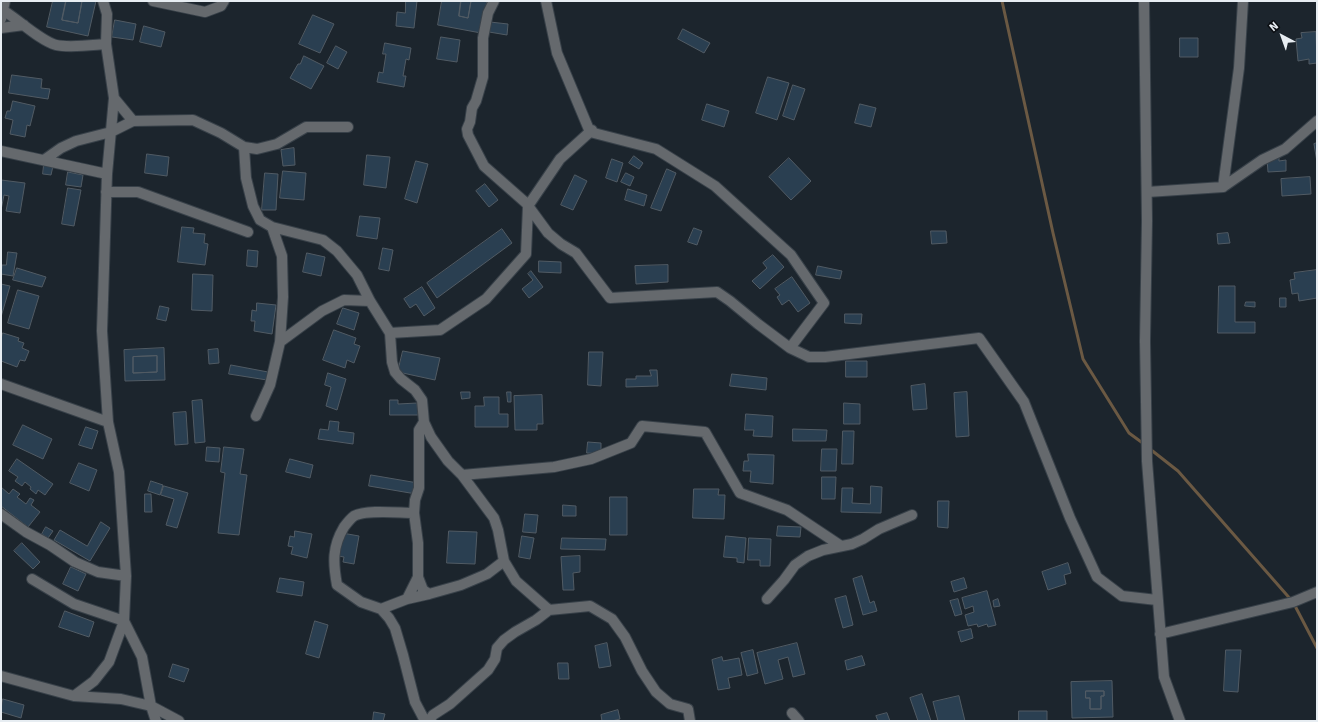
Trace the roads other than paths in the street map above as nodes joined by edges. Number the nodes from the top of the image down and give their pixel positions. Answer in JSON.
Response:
{"nodes":[{"id":1,"x":103,"y":1,"type":"edge"},
{"id":2,"x":153,"y":1,"type":"edge"},
{"id":3,"x":224,"y":1,"type":"edge"},
{"id":4,"x":494,"y":1,"type":"edge"},
{"id":5,"x":546,"y":1,"type":"edge"},
{"id":6,"x":1144,"y":1,"type":"edge"},
{"id":7,"x":1243,"y":1,"type":"edge"},
{"id":8,"x":3,"y":10,"type":"edge"},
{"id":9,"x":24,"y":25,"type":"junction"},
{"id":10,"x":1,"y":28,"type":"edge"},
{"id":11,"x":106,"y":44,"type":"junction"},
{"id":12,"x":114,"y":98,"type":"junction"},
{"id":13,"x":133,"y":121,"type":"junction"},
{"id":14,"x":1317,"y":121,"type":"edge"},
{"id":15,"x":348,"y":127,"type":"dead end"},
{"id":16,"x":591,"y":131,"type":"junction"},
{"id":17,"x":111,"y":132,"type":"junction"},
{"id":18,"x":244,"y":147,"type":"junction"},
{"id":19,"x":1,"y":151,"type":"edge"},
{"id":20,"x":44,"y":160,"type":"junction"},
{"id":21,"x":107,"y":174,"type":"junction"},
{"id":22,"x":1223,"y":187,"type":"junction"},
{"id":23,"x":106,"y":192,"type":"junction"},
{"id":24,"x":1147,"y":192,"type":"junction"},
{"id":25,"x":528,"y":206,"type":"junction"},
{"id":26,"x":272,"y":227,"type":"junction"},
{"id":27,"x":248,"y":232,"type":"dead end"},
{"id":28,"x":370,"y":301,"type":"junction"},
{"id":29,"x":390,"y":333,"type":"junction"},
{"id":30,"x":280,"y":342,"type":"junction"},
{"id":31,"x":790,"y":348,"type":"junction"},
{"id":32,"x":1,"y":384,"type":"edge"},
{"id":33,"x":256,"y":416,"type":"dead end"},
{"id":34,"x":108,"y":422,"type":"junction"},
{"id":35,"x":424,"y":422,"type":"junction"},
{"id":36,"x":462,"y":475,"type":"junction"},
{"id":37,"x":414,"y":513,"type":"junction"},
{"id":38,"x":1,"y":514,"type":"edge"},
{"id":39,"x":912,"y":515,"type":"dead end"},
{"id":40,"x":841,"y":546,"type":"junction"},
{"id":41,"x":504,"y":561,"type":"junction"},
{"id":42,"x":126,"y":576,"type":"junction"},
{"id":43,"x":418,"y":577,"type":"junction"},
{"id":44,"x":32,"y":578,"type":"dead end"},
{"id":45,"x":1317,"y":592,"type":"edge"},
{"id":46,"x":429,"y":594,"type":"junction"},
{"id":47,"x":407,"y":599,"type":"junction"},
{"id":48,"x":767,"y":599,"type":"dead end"},
{"id":49,"x":1157,"y":600,"type":"junction"},
{"id":50,"x":381,"y":609,"type":"junction"},
{"id":51,"x":549,"y":610,"type":"junction"},
{"id":52,"x":124,"y":621,"type":"junction"},
{"id":53,"x":1160,"y":634,"type":"junction"},
{"id":54,"x":1,"y":676,"type":"edge"},
{"id":55,"x":74,"y":696,"type":"junction"},
{"id":56,"x":151,"y":706,"type":"junction"},
{"id":57,"x":156,"y":721,"type":"edge"},
{"id":58,"x":179,"y":721,"type":"edge"},
{"id":59,"x":425,"y":721,"type":"edge"},
{"id":60,"x":429,"y":721,"type":"edge"},
{"id":61,"x":690,"y":721,"type":"edge"},
{"id":62,"x":1180,"y":721,"type":"edge"}],
"edges":[{"from":1,"to":11,"type":"street"},
{"from":2,"to":3,"type":"street"},
{"from":4,"to":25,"type":"street"},
{"from":5,"to":16,"type":"street"},
{"from":6,"to":24,"type":"street"},
{"from":7,"to":22,"type":"street"},
{"from":8,"to":9,"type":"street"},
{"from":9,"to":10,"type":"street"},
{"from":9,"to":11,"type":"street"},
{"from":11,"to":12,"type":"street"},
{"from":12,"to":13,"type":"street"},
{"from":12,"to":17,"type":"street"},
{"from":13,"to":17,"type":"street"},
{"from":13,"to":18,"type":"street"},
{"from":14,"to":22,"type":"street"},
{"from":15,"to":18,"type":"street"},
{"from":16,"to":25,"type":"street"},
{"from":16,"to":31,"type":"street"},
{"from":17,"to":20,"type":"street"},
{"from":17,"to":21,"type":"street"},
{"from":18,"to":26,"type":"street"},
{"from":19,"to":20,"type":"street"},
{"from":20,"to":21,"type":"street"},
{"from":21,"to":23,"type":"street"},
{"from":22,"to":24,"type":"street"},
{"from":23,"to":27,"type":"street"},
{"from":23,"to":34,"type":"street"},
{"from":24,"to":49,"type":"street"},
{"from":25,"to":29,"type":"street"},
{"from":25,"to":31,"type":"street"},
{"from":26,"to":28,"type":"street"},
{"from":26,"to":30,"type":"street"},
{"from":28,"to":29,"type":"street"},
{"from":28,"to":30,"type":"street"},
{"from":29,"to":35,"type":"street"},
{"from":30,"to":33,"type":"street"},
{"from":31,"to":49,"type":"street"},
{"from":32,"to":34,"type":"street"},
{"from":34,"to":42,"type":"street"},
{"from":35,"to":36,"type":"street"},
{"from":35,"to":37,"type":"street"},
{"from":36,"to":40,"type":"street"},
{"from":36,"to":41,"type":"street"},
{"from":37,"to":43,"type":"street"},
{"from":37,"to":50,"type":"street"},
{"from":38,"to":42,"type":"street"},
{"from":39,"to":40,"type":"street"},
{"from":40,"to":48,"type":"street"},
{"from":41,"to":46,"type":"street"},
{"from":41,"to":51,"type":"street"},
{"from":42,"to":52,"type":"street"},
{"from":43,"to":46,"type":"street"},
{"from":43,"to":47,"type":"street"},
{"from":44,"to":52,"type":"street"},
{"from":45,"to":53,"type":"street"},
{"from":46,"to":47,"type":"street"},
{"from":47,"to":50,"type":"street"},
{"from":49,"to":53,"type":"street"},
{"from":50,"to":59,"type":"street"},
{"from":51,"to":60,"type":"street"},
{"from":51,"to":61,"type":"street"},
{"from":52,"to":55,"type":"street"},
{"from":52,"to":56,"type":"street"},
{"from":53,"to":62,"type":"street"},
{"from":54,"to":55,"type":"street"},
{"from":55,"to":56,"type":"street"},
{"from":56,"to":57,"type":"street"},
{"from":56,"to":58,"type":"street"}]}
